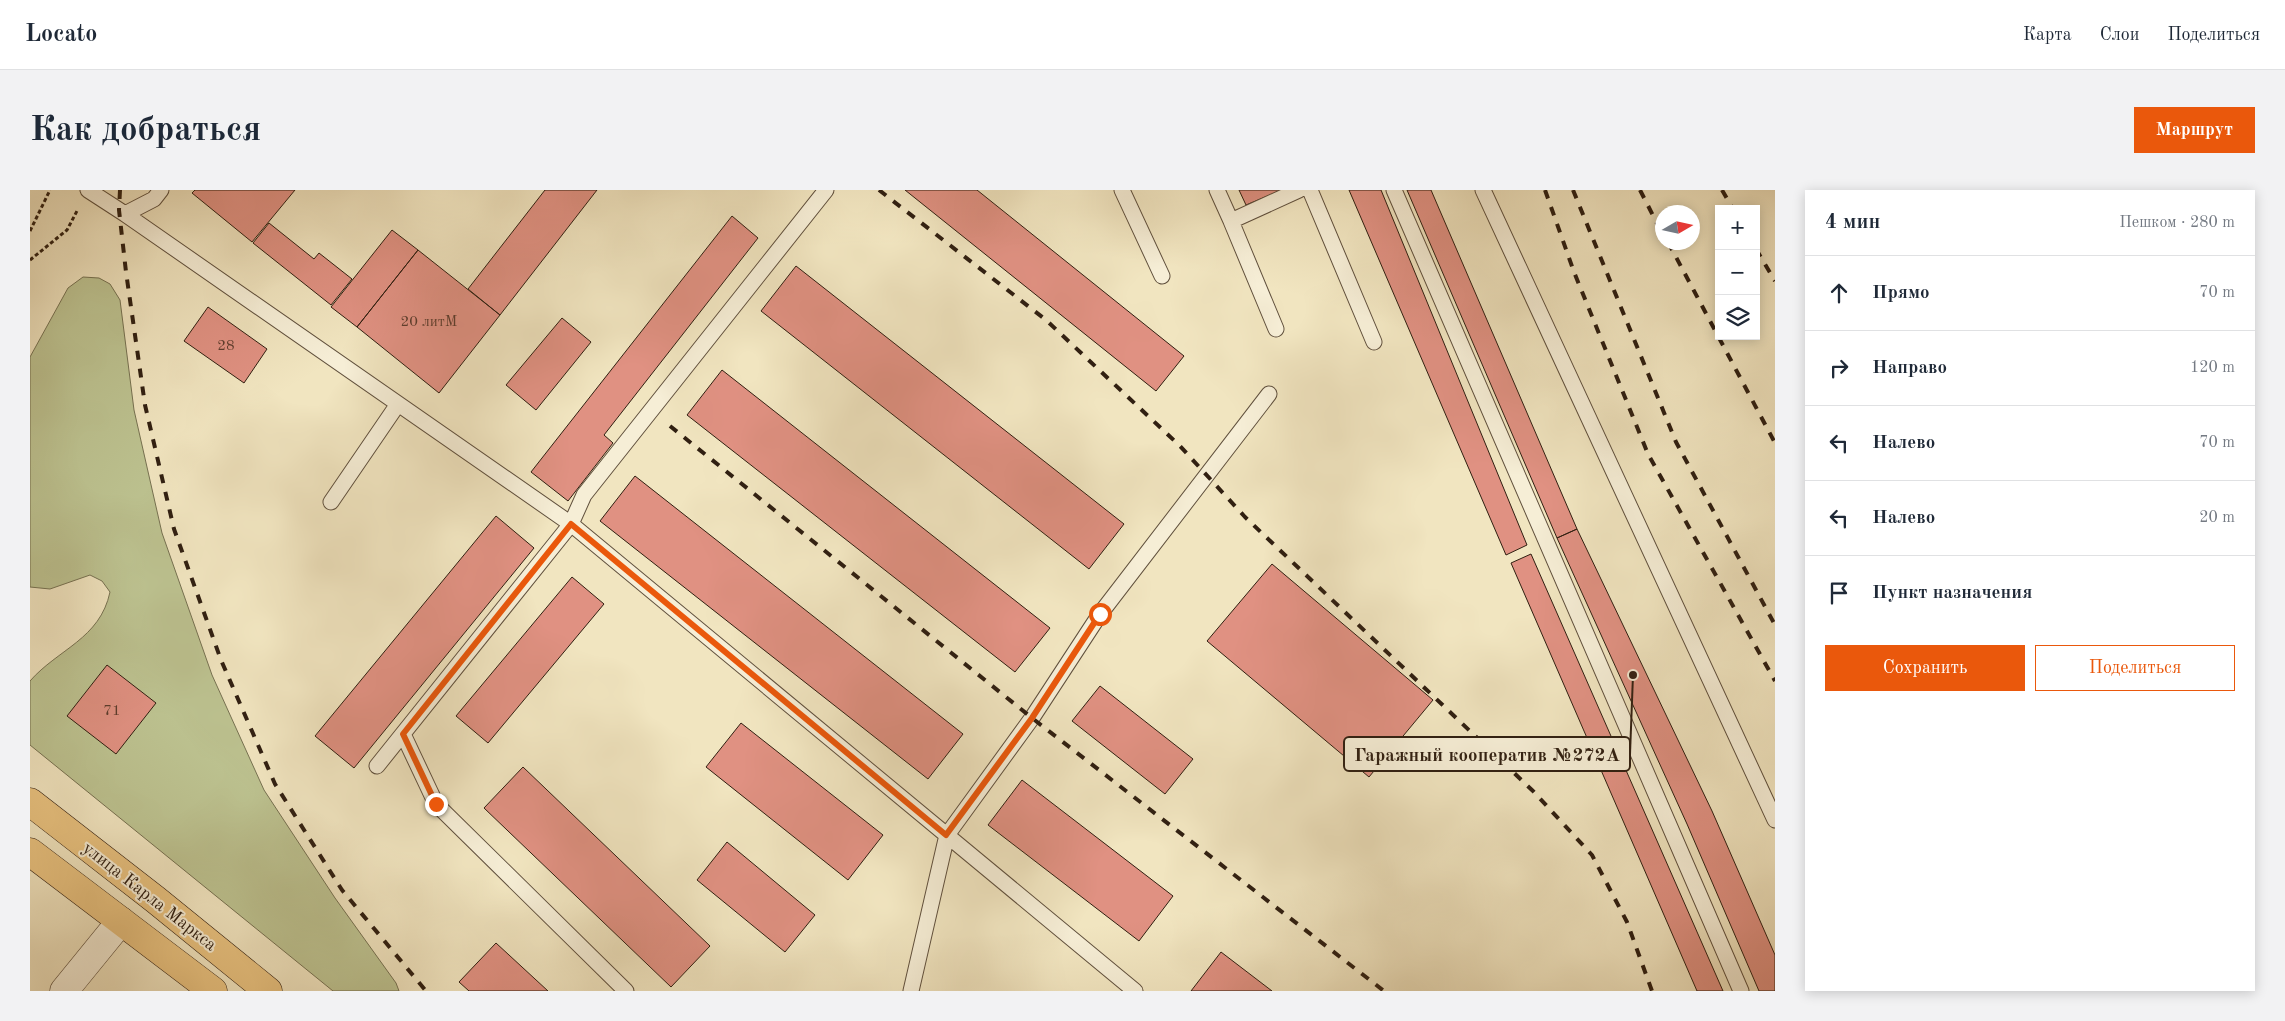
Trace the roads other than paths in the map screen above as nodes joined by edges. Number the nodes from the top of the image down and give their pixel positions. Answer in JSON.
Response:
{"nodes":[{"id":1,"x":88,"y":190,"type":"edge"},
{"id":2,"x":161,"y":190,"type":"edge"},
{"id":3,"x":826,"y":190,"type":"edge"},
{"id":4,"x":1122,"y":190,"type":"edge"},
{"id":5,"x":1218,"y":190,"type":"edge"},
{"id":6,"x":1299,"y":190,"type":"edge"},
{"id":7,"x":1310,"y":190,"type":"edge"},
{"id":8,"x":1394,"y":190,"type":"edge"},
{"id":9,"x":1482,"y":190,"type":"edge"},
{"id":10,"x":125,"y":214,"type":"junction"},
{"id":11,"x":1231,"y":221,"type":"junction"},
{"id":12,"x":1162,"y":276,"type":"dead end"},
{"id":13,"x":1276,"y":329,"type":"dead end"},
{"id":14,"x":1374,"y":342,"type":"dead end"},
{"id":15,"x":1269,"y":394,"type":"dead end"},
{"id":16,"x":398,"y":404,"type":"junction"},
{"id":17,"x":331,"y":502,"type":"dead end"},
{"id":18,"x":571,"y":524,"type":"junction"},
{"id":19,"x":403,"y":734,"type":"junction"},
{"id":20,"x":378,"y":766,"type":"dead end"},
{"id":21,"x":30,"y":802,"type":"edge"},
{"id":22,"x":1775,"y":820,"type":"edge"},
{"id":23,"x":946,"y":835,"type":"junction"},
{"id":24,"x":30,"y":852,"type":"edge"},
{"id":25,"x":121,"y":921,"type":"junction"},
{"id":26,"x":64,"y":991,"type":"edge"},
{"id":27,"x":212,"y":991,"type":"edge"},
{"id":28,"x":268,"y":991,"type":"edge"},
{"id":29,"x":626,"y":991,"type":"edge"},
{"id":30,"x":912,"y":991,"type":"edge"},
{"id":31,"x":1135,"y":991,"type":"edge"},
{"id":32,"x":1741,"y":991,"type":"edge"}],
"edges":[{"from":1,"to":10,"type":"lane"},
{"from":2,"to":10,"type":"lane"},
{"from":3,"to":18,"type":"lane"},
{"from":4,"to":12,"type":"lane"},
{"from":5,"to":11,"type":"lane"},
{"from":6,"to":11,"type":"lane"},
{"from":7,"to":14,"type":"lane"},
{"from":8,"to":32,"type":"lane"},
{"from":9,"to":22,"type":"lane"},
{"from":10,"to":16,"type":"lane"},
{"from":11,"to":13,"type":"lane"},
{"from":15,"to":23,"type":"lane"},
{"from":16,"to":17,"type":"lane"},
{"from":16,"to":18,"type":"lane"},
{"from":18,"to":19,"type":"lane"},
{"from":18,"to":23,"type":"lane"},
{"from":19,"to":20,"type":"lane"},
{"from":19,"to":29,"type":"lane"},
{"from":21,"to":28,"type":"main road","name":"улица Карла Маркса"},
{"from":23,"to":30,"type":"lane"},
{"from":23,"to":31,"type":"lane"},
{"from":24,"to":25,"type":"main road"},
{"from":25,"to":26,"type":"street"},
{"from":25,"to":27,"type":"main road"}]}
